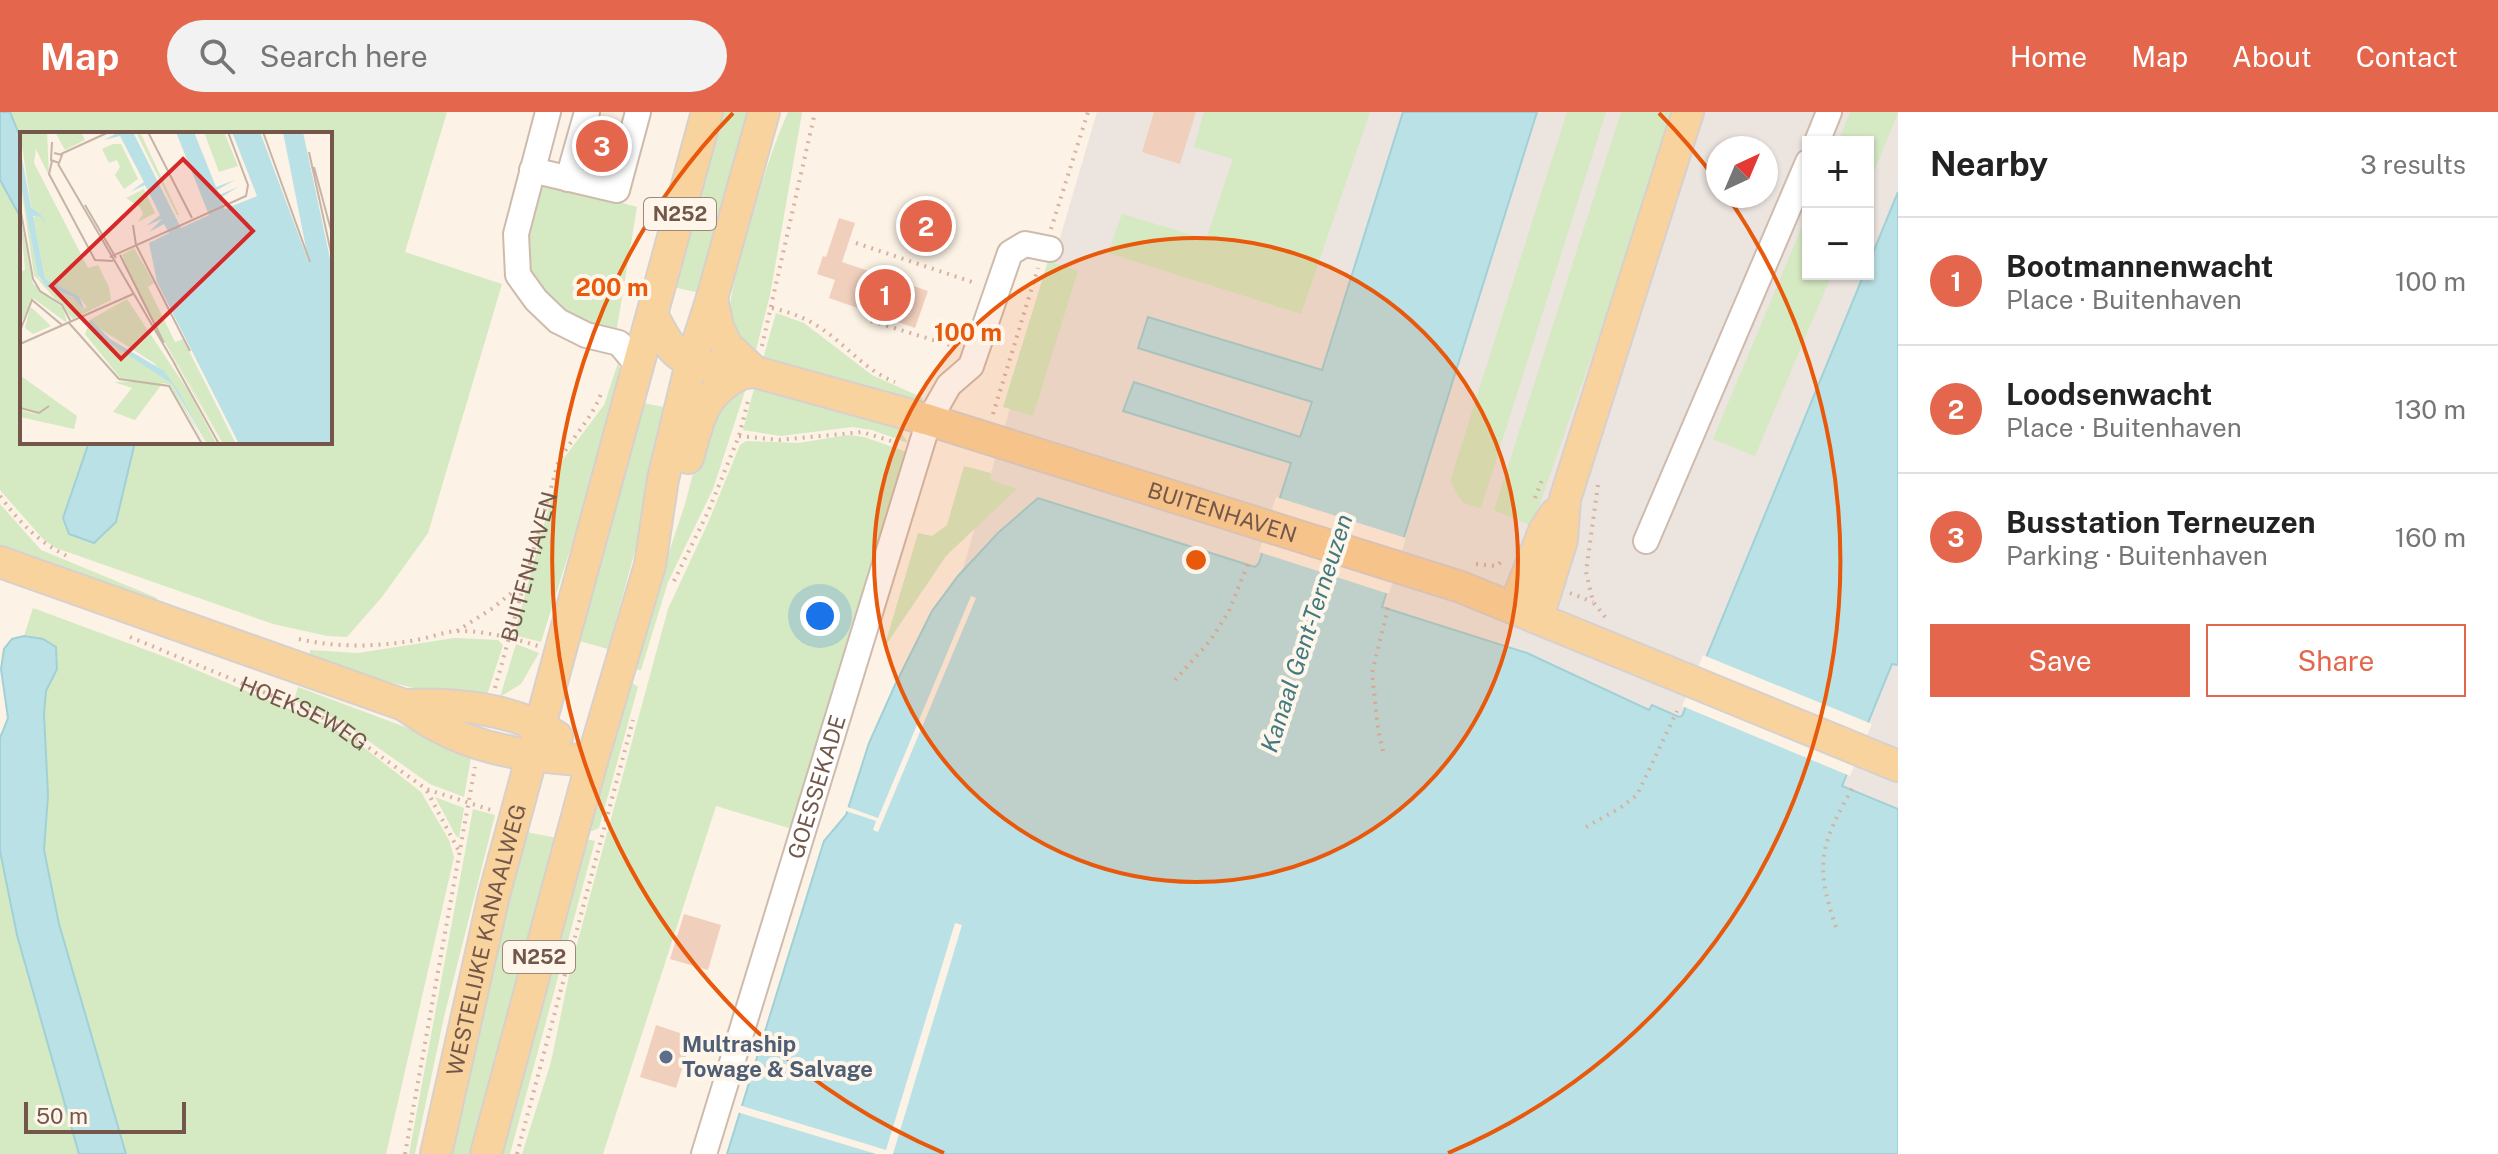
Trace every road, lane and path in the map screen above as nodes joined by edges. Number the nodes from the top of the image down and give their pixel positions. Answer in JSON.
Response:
{"nodes":[{"id":1,"x":548,"y":112,"type":"edge"},
{"id":2,"x":587,"y":112,"type":"edge"},
{"id":3,"x":638,"y":112,"type":"edge"},
{"id":4,"x":707,"y":112,"type":"edge"},
{"id":5,"x":764,"y":112,"type":"edge"},
{"id":6,"x":815,"y":112,"type":"edge"},
{"id":7,"x":1688,"y":112,"type":"edge"},
{"id":8,"x":1829,"y":112,"type":"edge"},
{"id":9,"x":1819,"y":136,"type":"edge"},
{"id":10,"x":532,"y":170,"type":"junction"},
{"id":11,"x":1802,"y":176,"type":"edge"},
{"id":12,"x":568,"y":179,"type":"junction"},
{"id":13,"x":856,"y":243,"type":"dead end"},
{"id":14,"x":1050,"y":249,"type":"dead end"},
{"id":15,"x":996,"y":290,"type":"junction"},
{"id":16,"x":712,"y":298,"type":"junction"},
{"id":17,"x":772,"y":308,"type":"junction"},
{"id":18,"x":653,"y":316,"type":"junction"},
{"id":19,"x":871,"y":321,"type":"dead end"},
{"id":20,"x":975,"y":353,"type":"junction"},
{"id":21,"x":691,"y":363,"type":"junction"},
{"id":22,"x":639,"y":367,"type":"junction"},
{"id":23,"x":871,"y":370,"type":"dead end"},
{"id":24,"x":748,"y":373,"type":"junction"},
{"id":25,"x":606,"y":381,"type":"dead end"},
{"id":26,"x":929,"y":420,"type":"junction"},
{"id":27,"x":739,"y":436,"type":"junction"},
{"id":28,"x":920,"y":450,"type":"junction"},
{"id":29,"x":1544,"y":475,"type":"dead end"},
{"id":30,"x":0,"y":496,"type":"edge"},
{"id":31,"x":1533,"y":503,"type":"dead end"},
{"id":32,"x":1646,"y":541,"type":"dead end"},
{"id":33,"x":1509,"y":555,"type":"dead end"},
{"id":34,"x":1249,"y":561,"type":"dead end"},
{"id":35,"x":0,"y":562,"type":"edge"},
{"id":36,"x":78,"y":562,"type":"dead end"},
{"id":37,"x":1469,"y":564,"type":"dead end"},
{"id":38,"x":650,"y":565,"type":"junction"},
{"id":39,"x":523,"y":583,"type":"junction"},
{"id":40,"x":671,"y":589,"type":"dead end"},
{"id":41,"x":1389,"y":604,"type":"dead end"},
{"id":42,"x":1526,"y":612,"type":"junction"},
{"id":43,"x":457,"y":631,"type":"junction"},
{"id":44,"x":116,"y":632,"type":"dead end"},
{"id":45,"x":285,"y":635,"type":"dead end"},
{"id":46,"x":509,"y":637,"type":"junction"},
{"id":47,"x":559,"y":653,"type":"junction"},
{"id":48,"x":1175,"y":680,"type":"dead end"},
{"id":49,"x":404,"y":705,"type":"junction"},
{"id":50,"x":636,"y":708,"type":"dead end"},
{"id":51,"x":489,"y":711,"type":"junction"},
{"id":52,"x":1677,"y":711,"type":"dead end"},
{"id":53,"x":541,"y":725,"type":"junction"},
{"id":54,"x":481,"y":743,"type":"junction"},
{"id":55,"x":1383,"y":751,"type":"dead end"},
{"id":56,"x":530,"y":756,"type":"junction"},
{"id":57,"x":592,"y":761,"type":"junction"},
{"id":58,"x":1898,"y":766,"type":"edge"},
{"id":59,"x":1854,"y":785,"type":"dead end"},
{"id":60,"x":426,"y":789,"type":"junction"},
{"id":61,"x":468,"y":802,"type":"junction"},
{"id":62,"x":514,"y":817,"type":"junction"},
{"id":63,"x":1586,"y":827,"type":"dead end"},
{"id":64,"x":572,"y":833,"type":"junction"},
{"id":65,"x":602,"y":839,"type":"junction"},
{"id":66,"x":460,"y":853,"type":"junction"},
{"id":67,"x":1836,"y":927,"type":"dead end"},
{"id":68,"x":405,"y":1154,"type":"edge"},
{"id":69,"x":436,"y":1154,"type":"edge"},
{"id":70,"x":486,"y":1154,"type":"edge"},
{"id":71,"x":517,"y":1154,"type":"edge"},
{"id":72,"x":704,"y":1154,"type":"edge"}],
"edges":[{"from":1,"to":10,"type":"street"},
{"from":2,"to":12,"type":"street"},
{"from":3,"to":12,"type":"street"},
{"from":4,"to":18,"type":"main road","number":"N252"},
{"from":5,"to":16,"type":"main road","number":"N252"},
{"from":6,"to":17,"type":"path"},
{"from":7,"to":42,"type":"main road"},
{"from":8,"to":9,"type":"street"},
{"from":10,"to":12,"type":"street"},
{"from":10,"to":22,"type":"street"},
{"from":11,"to":32,"type":"street"},
{"from":13,"to":15,"type":"path"},
{"from":14,"to":15,"type":"street"},
{"from":15,"to":20,"type":"street"},
{"from":16,"to":21,"type":"main road","number":"N252"},
{"from":16,"to":24,"type":"main road","name":"BUITENHAVEN"},
{"from":17,"to":23,"type":"path"},
{"from":17,"to":24,"type":"path"},
{"from":18,"to":21,"type":"main road"},
{"from":18,"to":22,"type":"main road","number":"N252"},
{"from":19,"to":20,"type":"path"},
{"from":20,"to":26,"type":"street"},
{"from":21,"to":24,"type":"main road","name":"BUITENHAVEN"},
{"from":21,"to":38,"type":"main road","number":"N252"},
{"from":22,"to":47,"type":"main road","number":"N252"},
{"from":24,"to":26,"type":"main road","name":"BUITENHAVEN"},
{"from":24,"to":27,"type":"path"},
{"from":24,"to":38,"type":"main road","number":"N252"},
{"from":25,"to":39,"type":"path","name":"BUITENHAVEN"},
{"from":26,"to":28,"type":"street","name":"GOESSEKADE"},
{"from":26,"to":42,"type":"main road","name":"BUITENHAVEN"},
{"from":27,"to":28,"type":"path"},
{"from":27,"to":40,"type":"path"},
{"from":28,"to":72,"type":"street","name":"GOESSEKADE"},
{"from":29,"to":31,"type":"path"},
{"from":30,"to":36,"type":"path"},
{"from":33,"to":37,"type":"path"},
{"from":34,"to":48,"type":"path"},
{"from":35,"to":49,"type":"main road","name":"HOEKSEWEG"},
{"from":38,"to":57,"type":"main road","number":"N252"},
{"from":39,"to":43,"type":"path"},
{"from":39,"to":46,"type":"path","name":"BUITENHAVEN"},
{"from":41,"to":55,"type":"path"},
{"from":42,"to":58,"type":"main road","name":"BUITENHAVEN"},
{"from":43,"to":45,"type":"path"},
{"from":43,"to":46,"type":"path"},
{"from":44,"to":60,"type":"path","name":"HOEKSEWEG"},
{"from":46,"to":47,"type":"path"},
{"from":46,"to":51,"type":"path","name":"BUITENHAVEN"},
{"from":47,"to":53,"type":"main road","number":"N252"},
{"from":49,"to":51,"type":"main road","name":"HOEKSEWEG"},
{"from":49,"to":54,"type":"main road","name":"HOEKSEWEG"},
{"from":50,"to":65,"type":"path"},
{"from":51,"to":53,"type":"main road","name":"HOEKSEWEG"},
{"from":52,"to":63,"type":"path"},
{"from":53,"to":56,"type":"main road","name":"WESTELIJKE KANAALWEG","number":"N252"},
{"from":53,"to":57,"type":"main road","name":"HOEKSEWEG"},
{"from":54,"to":56,"type":"main road","name":"HOEKSEWEG"},
{"from":54,"to":61,"type":"path"},
{"from":56,"to":57,"type":"main road","name":"HOEKSEWEG"},
{"from":56,"to":62,"type":"main road","name":"WESTELIJKE KANAALWEG","number":"N252"},
{"from":57,"to":64,"type":"main road","number":"N252"},
{"from":59,"to":67,"type":"path"},
{"from":60,"to":61,"type":"path","name":"HOEKSEWEG"},
{"from":60,"to":66,"type":"path","name":"WESTELIJKE KANAALWEG"},
{"from":61,"to":62,"type":"path","name":"HOEKSEWEG"},
{"from":61,"to":66,"type":"path","name":"WESTELIJKE KANAALWEG"},
{"from":62,"to":69,"type":"main road","name":"WESTELIJKE KANAALWEG","number":"N252"},
{"from":64,"to":65,"type":"path"},
{"from":64,"to":70,"type":"main road","number":"N252"},
{"from":65,"to":71,"type":"path"},
{"from":66,"to":68,"type":"path","name":"WESTELIJKE KANAALWEG"}]}
